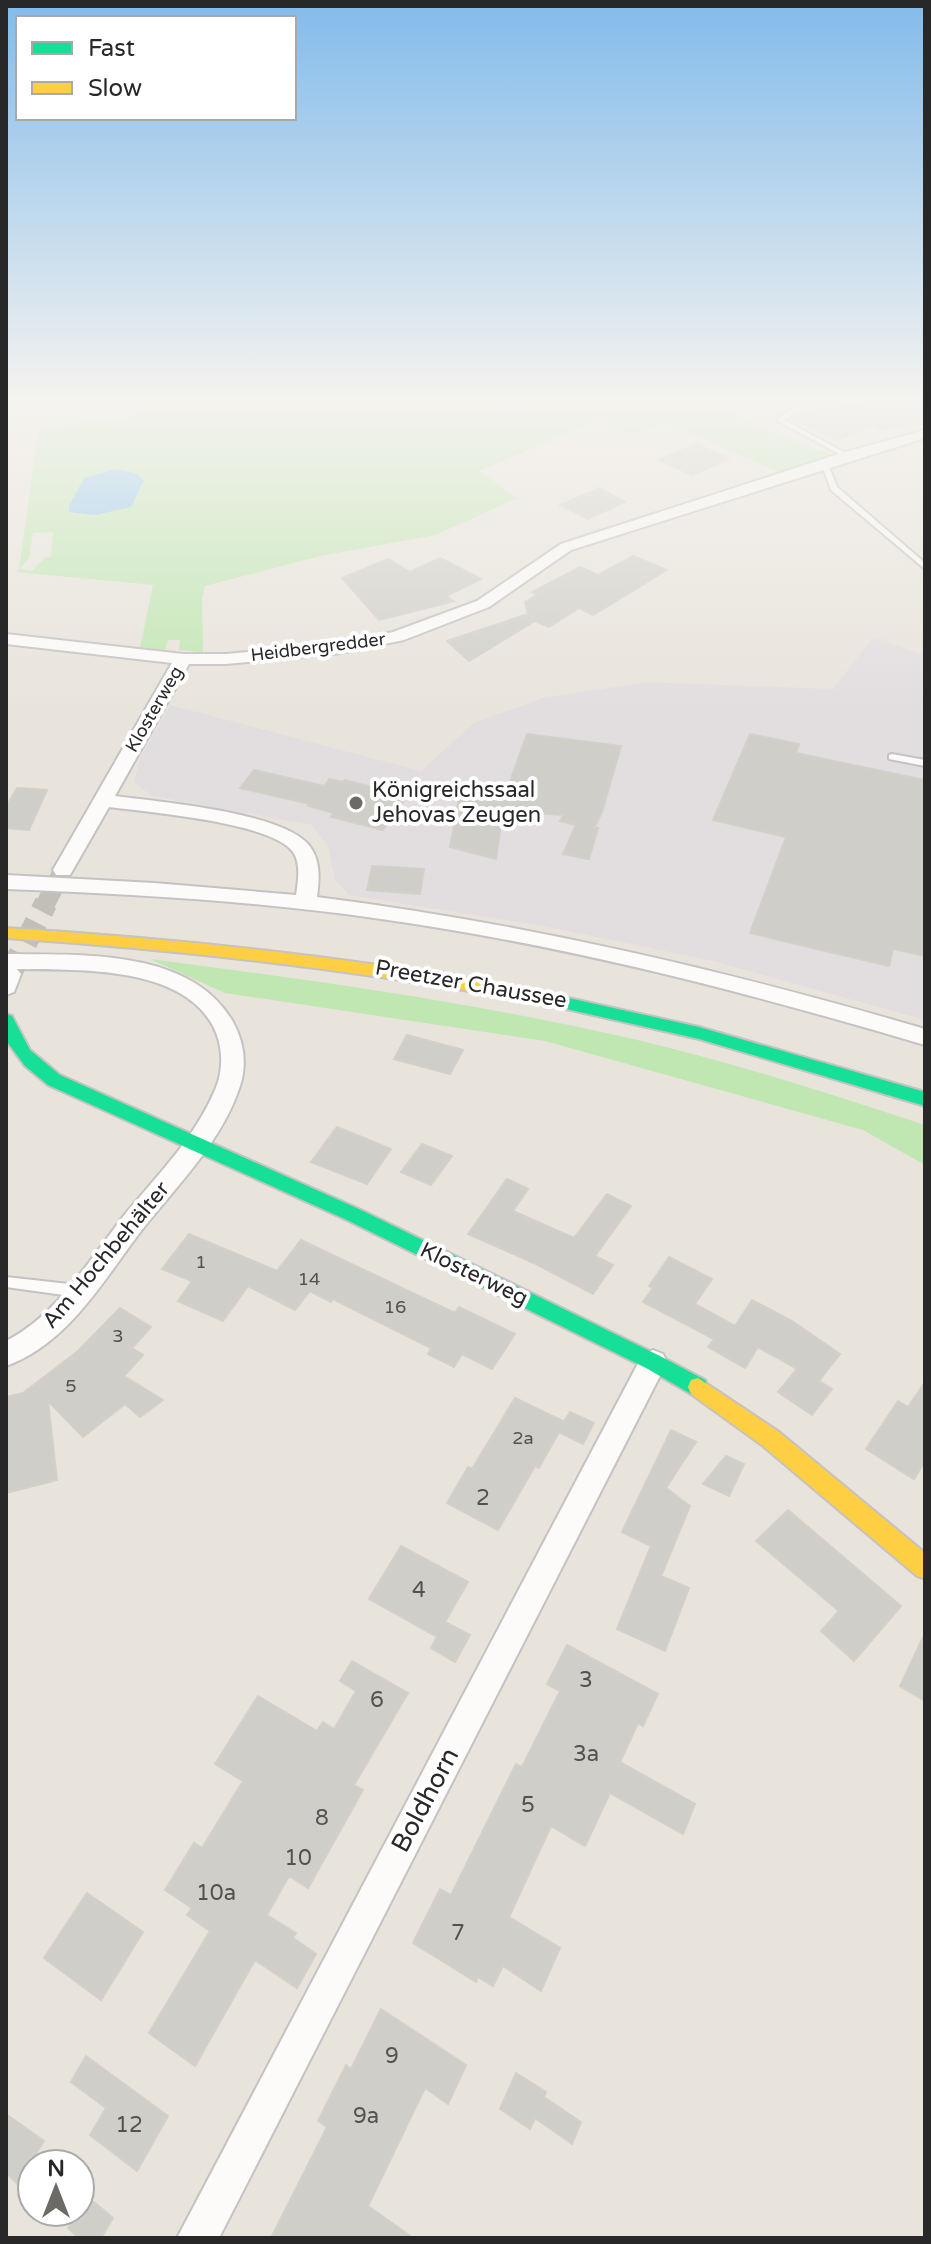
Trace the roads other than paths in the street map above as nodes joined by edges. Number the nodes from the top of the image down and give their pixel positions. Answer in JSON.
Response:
{"nodes":[{"id":1,"x":701,"y":504,"type":"edge"},
{"id":2,"x":852,"y":504,"type":"edge"},
{"id":3,"x":925,"y":567,"type":"edge"},
{"id":4,"x":6,"y":639,"type":"edge"},
{"id":5,"x":183,"y":659,"type":"junction"},
{"id":6,"x":892,"y":757,"type":"dead end"},
{"id":7,"x":925,"y":763,"type":"edge"},
{"id":8,"x":102,"y":800,"type":"junction"},
{"id":9,"x":63,"y":870,"type":"tunnel mouth"},
{"id":10,"x":6,"y":882,"type":"edge"},
{"id":11,"x":305,"y":903,"type":"junction"},
{"id":12,"x":6,"y":933,"type":"edge"},
{"id":13,"x":7,"y":974,"type":"edge"},
{"id":14,"x":6,"y":1020,"type":"edge"},
{"id":15,"x":925,"y":1037,"type":"edge"},
{"id":16,"x":925,"y":1099,"type":"edge"},
{"id":17,"x":197,"y":1144,"type":"junction"},
{"id":18,"x":6,"y":1282,"type":"edge"},
{"id":19,"x":78,"y":1291,"type":"junction"},
{"id":20,"x":6,"y":1354,"type":"edge"},
{"id":21,"x":653,"y":1362,"type":"junction"},
{"id":22,"x":925,"y":1568,"type":"edge"},
{"id":23,"x":197,"y":2238,"type":"edge"}],
"edges":[{"from":1,"to":5,"type":"street","name":"Heidbergredder"},
{"from":2,"to":3,"type":"lane"},
{"from":4,"to":5,"type":"street","name":"Heidbergredder"},
{"from":5,"to":8,"type":"street","name":"Klosterweg"},
{"from":6,"to":7,"type":"lane"},
{"from":8,"to":9,"type":"street","name":"Klosterweg"},
{"from":8,"to":11,"type":"street"},
{"from":10,"to":11,"type":"street"},
{"from":11,"to":15,"type":"street"},
{"from":12,"to":16,"type":"main road","name":"Preetzer Chaussee"},
{"from":13,"to":17,"type":"street"},
{"from":14,"to":17,"type":"main road","name":"Klosterweg"},
{"from":17,"to":19,"type":"street","name":"Am Hochbehälter"},
{"from":17,"to":21,"type":"main road","name":"Klosterweg"},
{"from":18,"to":19,"type":"lane"},
{"from":19,"to":20,"type":"street","name":"Am Hochbehälter"},
{"from":21,"to":22,"type":"main road","name":"Klosterweg"},
{"from":21,"to":23,"type":"street","name":"Boldhorn"}]}
